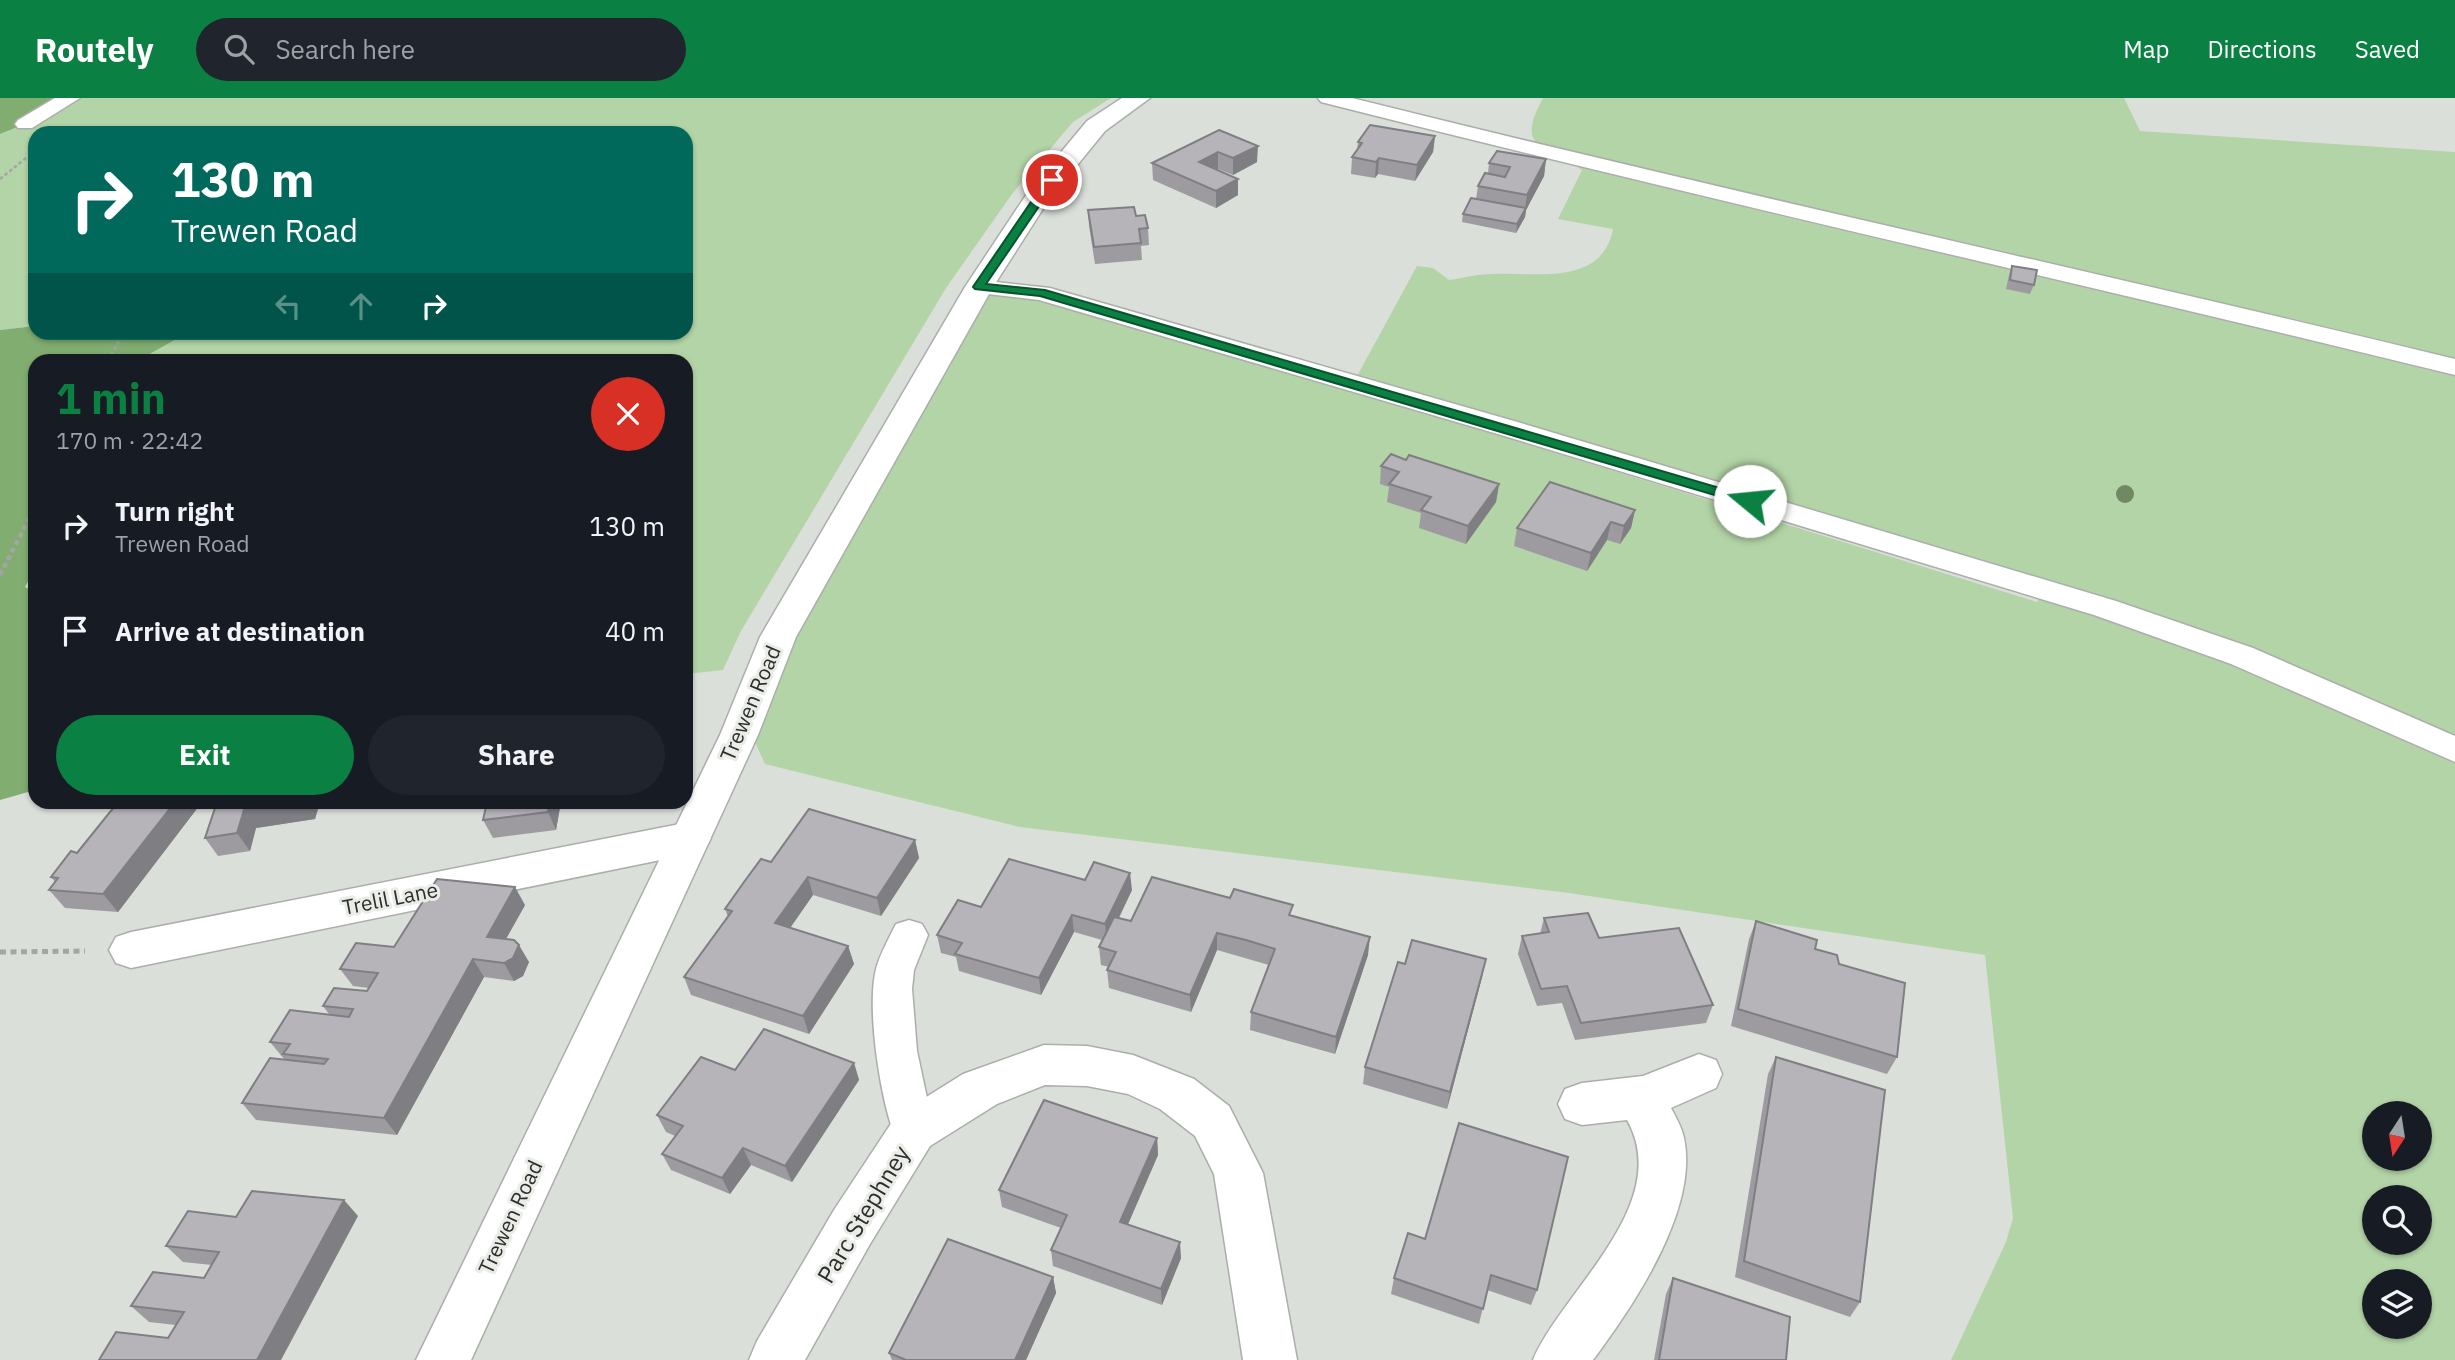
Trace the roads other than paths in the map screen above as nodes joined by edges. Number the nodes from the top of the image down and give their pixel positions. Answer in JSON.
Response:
{"nodes":[{"id":1,"x":70,"y":98,"type":"edge"},
{"id":2,"x":1138,"y":98,"type":"edge"},
{"id":3,"x":1328,"y":98,"type":"edge"},
{"id":4,"x":25,"y":124,"type":"dead end"},
{"id":5,"x":979,"y":287,"type":"junction"},
{"id":6,"x":2455,"y":368,"type":"edge"},
{"id":7,"x":2455,"y":750,"type":"edge"},
{"id":8,"x":690,"y":838,"type":"junction"},
{"id":9,"x":909,"y":935,"type":"dead end"},
{"id":10,"x":131,"y":950,"type":"road end"},
{"id":11,"x":1699,"y":1074,"type":"dead end"},
{"id":12,"x":1640,"y":1099,"type":"junction"},
{"id":13,"x":1583,"y":1104,"type":"dead end"},
{"id":14,"x":913,"y":1131,"type":"junction"},
{"id":15,"x":443,"y":1360,"type":"edge"},
{"id":16,"x":776,"y":1360,"type":"edge"},
{"id":17,"x":1270,"y":1360,"type":"edge"},
{"id":18,"x":1560,"y":1360,"type":"edge"}],
"edges":[{"from":1,"to":4,"type":"lane"},
{"from":2,"to":5,"type":"street","name":"Trewen Road"},
{"from":3,"to":6,"type":"lane"},
{"from":5,"to":7,"type":"lane"},
{"from":5,"to":8,"type":"street","name":"Trewen Road"},
{"from":8,"to":10,"type":"street","name":"Trelil Lane"},
{"from":8,"to":15,"type":"street","name":"Trewen Road"},
{"from":9,"to":14,"type":"lane"},
{"from":11,"to":12,"type":"street"},
{"from":12,"to":13,"type":"street"},
{"from":12,"to":18,"type":"street"},
{"from":14,"to":16,"type":"street","name":"Parc Stephney"},
{"from":14,"to":17,"type":"street","name":"Parc Stephney"}]}
